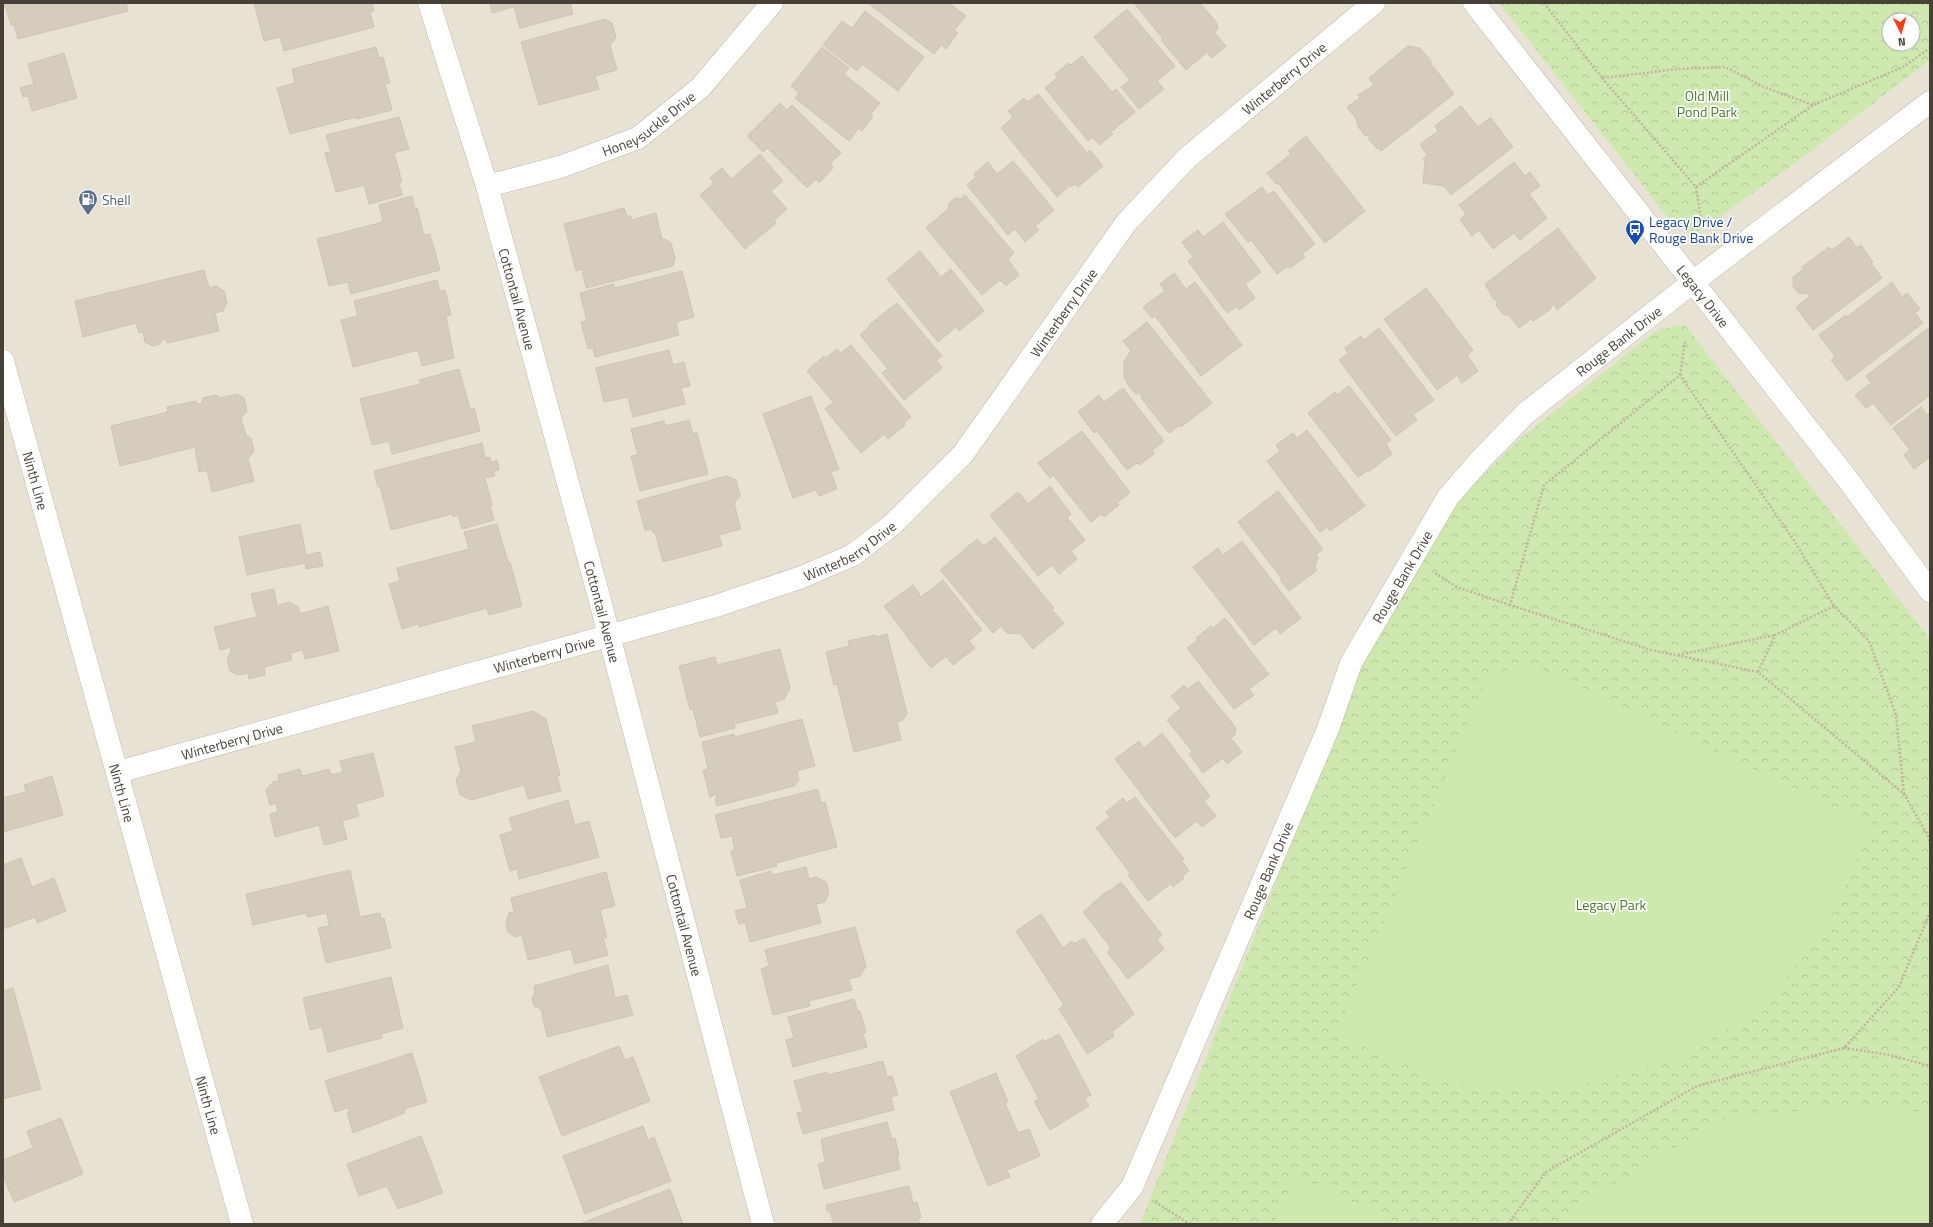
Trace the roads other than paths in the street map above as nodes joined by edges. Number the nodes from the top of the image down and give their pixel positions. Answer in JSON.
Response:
{"nodes":[{"id":1,"x":429,"y":3,"type":"edge"},
{"id":2,"x":772,"y":3,"type":"edge"},
{"id":3,"x":1374,"y":3,"type":"edge"},
{"id":4,"x":1474,"y":3,"type":"edge"},
{"id":5,"x":1930,"y":102,"type":"edge"},
{"id":6,"x":487,"y":186,"type":"junction"},
{"id":7,"x":1693,"y":282,"type":"junction"},
{"id":8,"x":3,"y":361,"type":"edge"},
{"id":9,"x":1930,"y":591,"type":"edge"},
{"id":10,"x":610,"y":636,"type":"junction"},
{"id":11,"x":118,"y":772,"type":"junction"},
{"id":12,"x":242,"y":1224,"type":"edge"},
{"id":13,"x":763,"y":1224,"type":"edge"},
{"id":14,"x":1102,"y":1224,"type":"edge"}],
"edges":[{"from":1,"to":6,"type":"street","name":"Cottontail Avenue"},
{"from":2,"to":6,"type":"street","name":"Honeysuckle Drive"},
{"from":3,"to":10,"type":"street","name":"Winterberry Drive"},
{"from":4,"to":7,"type":"street","name":"Legacy Drive"},
{"from":5,"to":7,"type":"street","name":"Rouge Bank Drive"},
{"from":6,"to":10,"type":"street","name":"Cottontail Avenue"},
{"from":7,"to":9,"type":"street","name":"Legacy Drive"},
{"from":7,"to":14,"type":"street","name":"Rouge Bank Drive"},
{"from":8,"to":11,"type":"street","name":"Ninth Line"},
{"from":10,"to":11,"type":"street","name":"Winterberry Drive"},
{"from":10,"to":13,"type":"street","name":"Cottontail Avenue"},
{"from":11,"to":12,"type":"street","name":"Ninth Line"}]}
